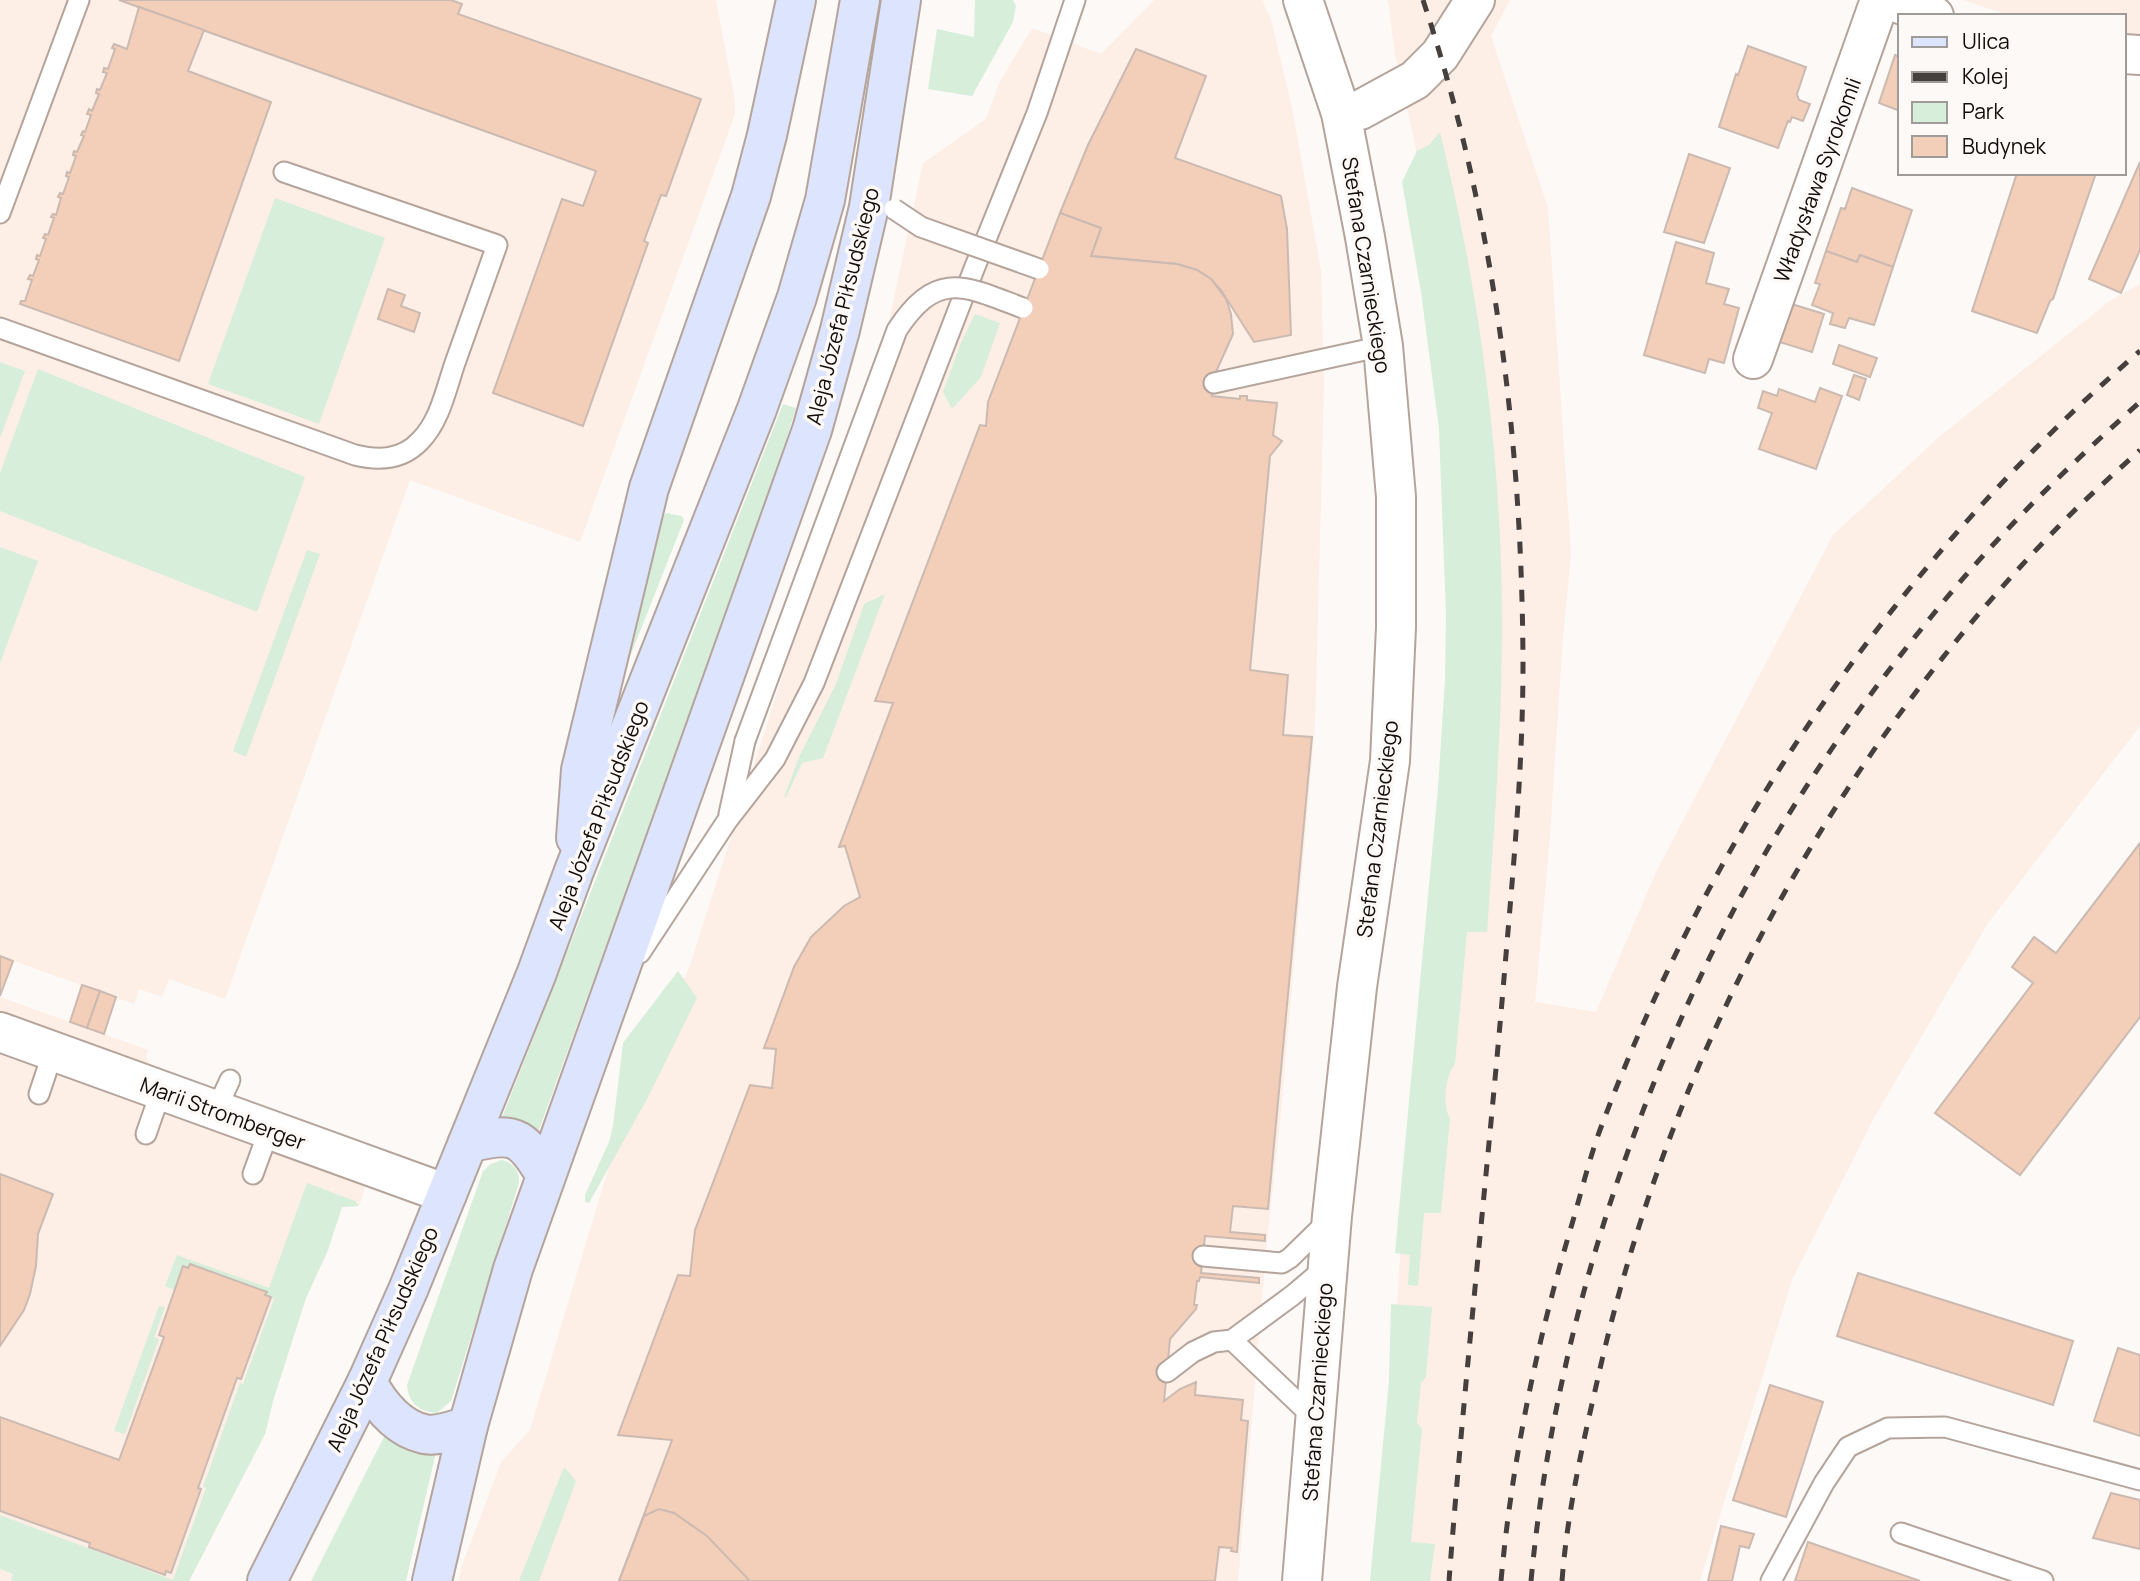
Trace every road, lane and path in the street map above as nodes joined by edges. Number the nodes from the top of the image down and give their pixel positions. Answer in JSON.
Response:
{"nodes":[{"id":1,"x":79,"y":0,"type":"edge"},
{"id":2,"x":796,"y":0,"type":"edge"},
{"id":3,"x":1075,"y":0,"type":"edge"},
{"id":4,"x":1303,"y":0,"type":"edge"},
{"id":5,"x":1475,"y":0,"type":"edge"},
{"id":6,"x":1880,"y":0,"type":"edge"},
{"id":7,"x":1889,"y":0,"type":"edge"},
{"id":8,"x":900,"y":10,"type":"edge"},
{"id":9,"x":858,"y":12,"type":"edge"},
{"id":10,"x":1928,"y":14,"type":"edge"},
{"id":11,"x":1341,"y":113,"type":"junction"},
{"id":12,"x":284,"y":172,"type":"dead end"},
{"id":13,"x":883,"y":198,"type":"junction"},
{"id":14,"x":0,"y":213,"type":"edge"},
{"id":15,"x":1039,"y":269,"type":"dead end"},
{"id":16,"x":1023,"y":309,"type":"dead end"},
{"id":17,"x":0,"y":328,"type":"edge"},
{"id":18,"x":1383,"y":346,"type":"junction"},
{"id":19,"x":1753,"y":359,"type":"dead end"},
{"id":20,"x":1214,"y":383,"type":"dead end"},
{"id":21,"x":727,"y":821,"type":"junction"},
{"id":22,"x":574,"y":872,"type":"junction"},
{"id":23,"x":608,"y":1001,"type":"junction"},
{"id":24,"x":0,"y":1032,"type":"edge"},
{"id":25,"x":53,"y":1052,"type":"junction"},
{"id":26,"x":161,"y":1091,"type":"junction"},
{"id":27,"x":38,"y":1094,"type":"dead end"},
{"id":28,"x":269,"y":1130,"type":"junction"},
{"id":29,"x":146,"y":1134,"type":"dead end"},
{"id":30,"x":468,"y":1143,"type":"junction"},
{"id":31,"x":253,"y":1174,"type":"dead end"},
{"id":32,"x":545,"y":1174,"type":"junction"},
{"id":33,"x":447,"y":1194,"type":"junction"},
{"id":34,"x":1332,"y":1216,"type":"junction"},
{"id":35,"x":1203,"y":1256,"type":"dead end"},
{"id":36,"x":1327,"y":1267,"type":"junction"},
{"id":37,"x":1232,"y":1340,"type":"junction"},
{"id":38,"x":1167,"y":1372,"type":"dead end"},
{"id":39,"x":367,"y":1382,"type":"junction"},
{"id":40,"x":1316,"y":1420,"type":"junction"},
{"id":41,"x":468,"y":1426,"type":"junction"},
{"id":42,"x":2140,"y":1480,"type":"edge"},
{"id":43,"x":1901,"y":1533,"type":"dead end"},
{"id":44,"x":267,"y":1581,"type":"edge"},
{"id":45,"x":432,"y":1581,"type":"edge"},
{"id":46,"x":1302,"y":1581,"type":"edge"},
{"id":47,"x":1771,"y":1581,"type":"edge"},
{"id":48,"x":2043,"y":1581,"type":"edge"}],
"edges":[{"from":1,"to":14,"type":"lane"},
{"from":2,"to":22,"type":"main road"},
{"from":3,"to":21,"type":"lane"},
{"from":4,"to":11,"type":"street","name":"Stefana Czarnieckiego"},
{"from":5,"to":11,"type":"street"},
{"from":6,"to":19,"type":"street","name":"Władysława Syrokomli"},
{"from":7,"to":10,"type":"street"},
{"from":8,"to":13,"type":"main road","name":"Aleja Józefa Piłsudskiego"},
{"from":9,"to":22,"type":"main road","name":"Aleja Józefa Piłsudskiego"},
{"from":11,"to":18,"type":"street","name":"Stefana Czarnieckiego"},
{"from":12,"to":17,"type":"lane"},
{"from":13,"to":15,"type":"lane","bridge":true},
{"from":13,"to":23,"type":"main road","name":"Aleja Józefa Piłsudskiego"},
{"from":16,"to":21,"type":"lane","bridge":true},
{"from":18,"to":20,"type":"lane"},
{"from":18,"to":34,"type":"street","name":"Stefana Czarnieckiego"},
{"from":21,"to":23,"type":"lane"},
{"from":22,"to":30,"type":"main road","name":"Aleja Józefa Piłsudskiego"},
{"from":23,"to":32,"type":"main road","name":"Aleja Józefa Piłsudskiego"},
{"from":24,"to":25,"type":"street","name":"Marii Stromberger"},
{"from":25,"to":26,"type":"street","name":"Marii Stromberger"},
{"from":25,"to":27,"type":"lane"},
{"from":26,"to":28,"type":"street","name":"Marii Stromberger"},
{"from":26,"to":29,"type":"lane"},
{"from":28,"to":31,"type":"lane"},
{"from":28,"to":33,"type":"street","name":"Marii Stromberger"},
{"from":30,"to":32,"type":"main road"},
{"from":30,"to":33,"type":"main road","name":"Aleja Józefa Piłsudskiego"},
{"from":32,"to":41,"type":"main road","name":"Aleja Józefa Piłsudskiego"},
{"from":33,"to":39,"type":"main road","name":"Aleja Józefa Piłsudskiego"},
{"from":34,"to":35,"type":"lane"},
{"from":34,"to":36,"type":"street","name":"Stefana Czarnieckiego"},
{"from":36,"to":37,"type":"lane"},
{"from":36,"to":40,"type":"street","name":"Stefana Czarnieckiego"},
{"from":37,"to":38,"type":"lane"},
{"from":37,"to":40,"type":"lane"},
{"from":39,"to":41,"type":"main road"},
{"from":39,"to":44,"type":"main road","name":"Aleja Józefa Piłsudskiego"},
{"from":40,"to":46,"type":"street","name":"Stefana Czarnieckiego"},
{"from":41,"to":45,"type":"main road","name":"Aleja Józefa Piłsudskiego"},
{"from":42,"to":47,"type":"lane"},
{"from":43,"to":48,"type":"lane"}]}
